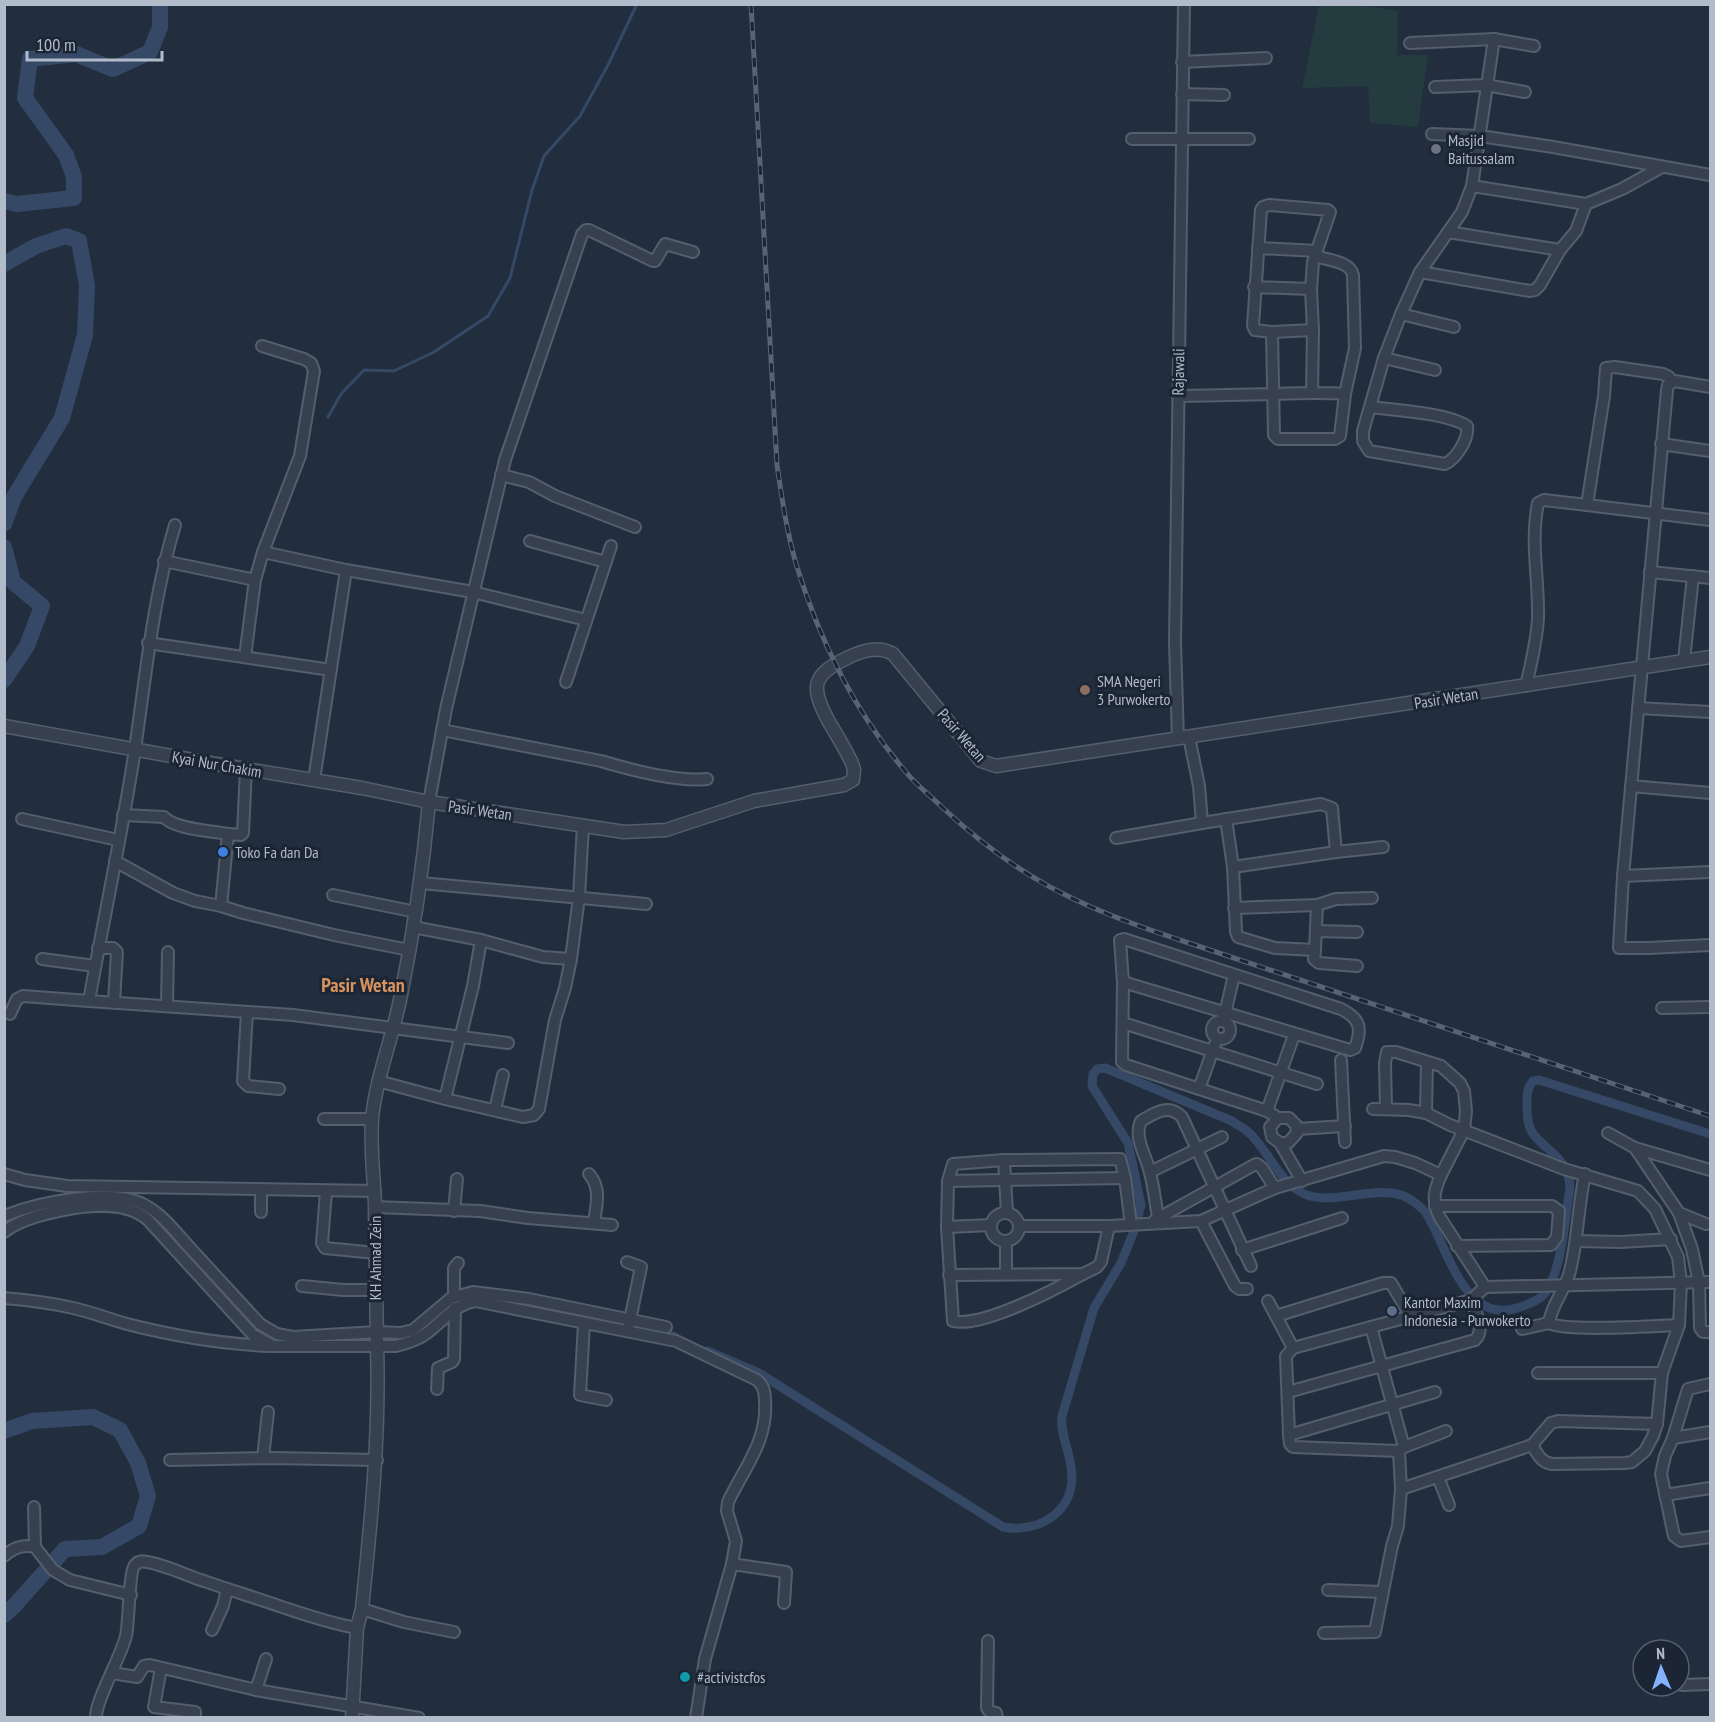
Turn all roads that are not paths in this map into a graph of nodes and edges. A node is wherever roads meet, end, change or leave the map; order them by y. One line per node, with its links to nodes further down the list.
1 (1184, 4): 6 (street, Rajawali)
2 (1494, 39): 3 (street); 4 (street); 7 (street)
3 (1410, 43)
4 (1534, 46)
5 (1266, 58): 6 (street)
6 (1182, 62): 10 (street, Rajawali)
7 (1486, 85): 8 (street); 9 (street); 13 (street)
8 (1435, 87)
9 (1526, 92)
10 (1182, 94): 11 (street); 14 (street, Rajawali)
11 (1224, 95)
12 (1432, 134): 13 (street)
13 (1480, 136): 17 (street); 19 (street)
14 (1181, 138): 15 (street); 16 (street); 41 (street, Rajawali)
15 (1132, 139)
16 (1249, 139)
17 (1660, 168): 18 (street); 20 (street)
18 (1710, 175)
19 (1472, 186): 20 (street); 21 (street)
20 (1586, 204): 23 (street)
21 (1448, 232): 23 (street); 26 (street)
22 (1258, 248): 25 (street); 25 (street); 27 (street)
23 (1560, 250): 26 (street)
24 (693, 252): 45 (street)
25 (1316, 254): 28 (street); 40 (street)
26 (1420, 272): 29 (street)
27 (1254, 287): 28 (street); 32 (street)
28 (1311, 289): 31 (street)
29 (1401, 314): 30 (street); 34 (street)
30 (1454, 327)
31 (1313, 330): 32 (street); 38 (street)
32 (1272, 332): 39 (street)
33 (262, 346): 53 (street)
34 (1384, 358): 35 (street); 42 (street)
35 (1435, 370)
36 (1671, 382): 37 (street); 43 (street); 46 (street)
37 (1710, 387)
38 (1312, 393): 39 (street); 40 (street)
39 (1272, 394): 40 (street); 41 (street)
40 (1346, 394)
41 (1178, 396): 75 (street, Rajawali)
42 (1371, 406): 42 (street)
43 (1661, 444): 44 (street); 47 (street)
44 (1710, 452)
45 (501, 475): 50 (street); 61 (street)
46 (1587, 505): 47 (street); 70 (street)
47 (1657, 513): 48 (street); 57 (street)
48 (1710, 520)
49 (175, 525): 54 (street)
50 (635, 527)
51 (530, 542): 55 (street)
52 (611, 546): 55 (street)
53 (263, 552): 56 (street); 60 (street)
54 (164, 561): 60 (street); 63 (street)
55 (606, 562): 62 (street)
56 (345, 570): 61 (street); 68 (street)
57 (1650, 572): 58 (street); 67 (street)
58 (1693, 576): 59 (street); 66 (street)
59 (1710, 578)
60 (255, 580): 64 (street)
61 (473, 592): 62 (street); 74 (street)
62 (586, 620): 69 (street)
63 (148, 643): 64 (street); 76 (street)
64 (245, 657): 68 (street)
65 (1710, 657): 66 (street, Pasir Wetan)
66 (1684, 660): 67 (street, Pasir Wetan)
67 (1642, 667): 70 (street, Pasir Wetan); 71 (street)
68 (331, 670): 79 (street)
69 (566, 682)
70 (1526, 686): 75 (street, Pasir Wetan)
71 (1638, 708): 72 (street); 80 (street)
72 (1710, 712)
73 (4, 726): 76 (street, Kyai Nur Chakim)
74 (442, 730): 78 (street); 82 (street)
75 (1183, 738): 86 (street, Rajawali); 87 (street, Pasir Wetan)
76 (135, 750): 77 (street, Kyai Nur Chakim); 83 (street)
77 (246, 769): 79 (street, Kyai Nur Chakim); 88 (street)
78 (707, 779)
79 (314, 780): 82 (street, Kyai Nur Chakim)
80 (1630, 786): 81 (street); 96 (street)
81 (1710, 793)
82 (429, 802): 87 (street, Pasir Wetan); 97 (street, KH Ahmad Zein)
83 (123, 815): 88 (street); 90 (street)
84 (22, 819): 90 (street)
85 (1226, 819): 86 (street); 92 (street); 94 (street)
86 (1202, 823): 89 (street)
87 (583, 825): 99 (street)
88 (228, 834): 103 (street)
89 (1116, 838)
90 (118, 840): 93 (street)
91 (1383, 847): 92 (street)
92 (1336, 852): 94 (street)
93 (115, 861): 103 (street); 111 (street)
94 (1233, 867): 104 (street)
95 (1710, 872): 96 (street)
96 (1623, 876): 110 (street)
97 (421, 883): 99 (street); 105 (street, KH Ahmad Zein)
98 (333, 895): 105 (street)
99 (579, 897): 101 (street); 116 (street)
100 (1372, 898): 102 (street)
101 (646, 903)
102 (1317, 905): 104 (street); 107 (street)
103 (221, 906): 112 (street)
104 (1234, 908): 113 (street)
105 (416, 912): 106 (street, KH Ahmad Zein)
106 (413, 927): 109 (street); 112 (street, KH Ahmad Zein)
107 (1316, 930): 108 (street); 113 (street)
108 (1357, 932)
109 (481, 940): 116 (street); 132 (street)
110 (1710, 945)
111 (98, 948): 117 (street); 122 (street)
112 (409, 950): 130 (street, KH Ahmad Zein)
113 (1315, 950): 118 (street)
114 (168, 952): 123 (street)
115 (42, 959): 117 (street)
116 (571, 959): 146 (street)
117 (95, 966): 121 (street)
118 (1358, 966)
119 (1234, 975): 120 (street); 128 (street); 131 (street)
120 (1123, 982): 128 (street); 129 (street)
121 (89, 1001): 122 (street); 127 (street)
122 (114, 1002): 123 (street)
123 (167, 1006): 126 (street)
124 (1710, 1007): 125 (street)
125 (1662, 1008)
126 (247, 1012): 130 (street); 141 (street)
127 (10, 1014)
128 (1224, 1017): 131 (street); 134 (street)
129 (1123, 1023): 134 (street); 142 (street)
130 (394, 1029): 132 (street); 139 (street, KH Ahmad Zein)
131 (1294, 1035): 137 (street)
132 (460, 1036): 133 (street); 143 (street)
133 (508, 1042)
134 (1212, 1050): 137 (street); 142 (street)
135 (1341, 1060): 152 (street)
136 (1427, 1062): 144 (street); 148 (street); 154 (street)
137 (1281, 1073): 140 (street); 147 (street)
138 (503, 1075): 146 (street)
139 (378, 1081): 143 (street); 151 (street, KH Ahmad Zein)
140 (1317, 1084)
141 (279, 1089)
142 (1199, 1089): 147 (street)
143 (445, 1099): 146 (street)
144 (1386, 1108): 145 (street); 148 (street)
145 (1373, 1109)
146 (495, 1110)
147 (1267, 1111): 149 (street)
148 (1426, 1113): 154 (street)
149 (1278, 1118): 153 (street); 158 (street)
150 (324, 1119): 151 (street)
151 (372, 1119): 178 (street, KH Ahmad Zein)
152 (1345, 1126): 153 (street); 157 (street)
153 (1297, 1129): 158 (street)
154 (1464, 1130): 166 (street); 167 (street)
155 (1608, 1134): 159 (street)
156 (1222, 1137): 160 (street)
157 (1346, 1142)
158 (1280, 1143): 172 (street)
159 (1635, 1148): 162 (street); 174 (street)
160 (1197, 1149): 163 (street); 163 (street); 175 (street)
161 (1004, 1160): 168 (street); 170 (street); 171 (street)
162 (1710, 1170)
163 (1150, 1172): 193 (street)
164 (4, 1174): 173 (street)
165 (589, 1174): 192 (street)
166 (1582, 1174): 174 (street); 203 (street)
167 (1442, 1175): 172 (street); 182 (street)
168 (1125, 1178): 170 (street); 193 (street)
169 (457, 1179): 184 (street)
170 (1004, 1179): 171 (street); 187 (street)
171 (948, 1181): 199 (street)
172 (1296, 1183): 176 (street)
173 (59, 1185): 177 (street); 181 (street)
174 (1649, 1187): 188 (street); 201 (street)
175 (1214, 1188): 176 (street); 185 (street); 193 (street)
176 (1275, 1188): 185 (street)
177 (261, 1189): 179 (street); 186 (street)
178 (375, 1191): 179 (street); 183 (street, KH Ahmad Zein)
179 (326, 1192): 206 (street)
180 (93, 1202): 181 (street); 235 (street); 236 (street)
181 (59, 1205): 189 (street); 200 (street)
182 (1435, 1206): 204 (street); 204 (street)
183 (375, 1207): 184 (street); 206 (street, KH Ahmad Zein)
184 (454, 1211): 192 (street)
185 (1225, 1211): 191 (street); 205 (street)
186 (261, 1212)
187 (1007, 1213): 196 (street); 197 (street)
188 (1679, 1213): 194 (street); 214 (street)
189 (4, 1216)
190 (1342, 1218): 205 (street)
191 (1201, 1221): 193 (street); 217 (street)
192 (594, 1223): 195 (street)
193 (1144, 1223): 198 (street)
194 (1706, 1224)
195 (612, 1225)
196 (991, 1225): 199 (street); 202 (street)
197 (1019, 1226): 198 (street); 202 (street)
198 (1109, 1226): 211 (street)
199 (947, 1227): 212 (street)
200 (4, 1232)
201 (1671, 1239): 203 (street); 214 (street)
202 (1006, 1241): 210 (street)
203 (1575, 1241): 215 (street)
204 (1457, 1246): 219 (street)
205 (1242, 1250): 209 (street)
206 (376, 1253): 218 (street, KH Ahmad Zein)
207 (627, 1262): 228 (street)
208 (458, 1263): 220 (street)
209 (1251, 1266)
210 (1006, 1274): 211 (street); 212 (street)
211 (1083, 1274): 212 (street)
212 (949, 1275)
213 (1710, 1282): 214 (street)
214 (1689, 1283): 215 (street); 229 (street); 233 (street)
215 (1564, 1285): 219 (street); 227 (street)
216 (302, 1286): 218 (street)
217 (1247, 1288)
218 (375, 1290): 234 (street, KH Ahmad Zein)
219 (1477, 1294): 225 (street); 238 (street)
220 (454, 1296): 228 (street); 234 (street)
221 (4, 1298): 236 (street)
222 (1268, 1300): 224 (street)
223 (454, 1308): 226 (street); 234 (street); 242 (street)
224 (1276, 1317): 225 (street); 237 (street)
225 (1411, 1317): 231 (street)
226 (584, 1323): 228 (street); 245 (street)
227 (1549, 1323): 229 (street); 232 (street)
228 (629, 1325): 230 (street); 267 (street)
229 (1679, 1325): 240 (street)
230 (666, 1327)
231 (1371, 1327): 237 (street); 238 (street)
232 (1522, 1329)
233 (1710, 1332)
234 (377, 1339): 235 (street); 256 (street, KH Ahmad Zein)
235 (345, 1341): 236 (street)
236 (273, 1346)
237 (1293, 1348): 243 (street)
238 (1382, 1367): 243 (street); 246 (street)
239 (1538, 1373): 240 (street)
240 (1662, 1374): 248 (street)
241 (1710, 1383): 252 (street)
242 (437, 1389)
243 (1288, 1392): 251 (street)
244 (1435, 1392): 246 (street)
245 (606, 1400)
246 (1393, 1406): 251 (street); 254 (street)
247 (268, 1412): 255 (street)
248 (1657, 1424): 253 (street); 253 (street)
249 (1446, 1431): 254 (street)
250 (1710, 1432): 252 (street)
251 (1289, 1435): 254 (street)
252 (1673, 1438): 261 (street)
253 (1532, 1445): 258 (street)
254 (1402, 1449): 260 (street)
255 (263, 1458): 256 (street); 257 (street)
256 (377, 1460): 273 (street, KH Ahmad Zein)
257 (170, 1461)
258 (1438, 1477): 260 (street); 262 (street)
259 (1710, 1488): 261 (street)
260 (1401, 1489): 270 (street)
261 (1665, 1495): 264 (street)
262 (1449, 1505)
263 (34, 1507): 265 (street)
264 (1710, 1537)
265 (39, 1551): 266 (street); 271 (street)
266 (4, 1556)
267 (732, 1564): 272 (street); 289 (street)
268 (227, 1590): 271 (street); 274 (street); 275 (street)
269 (1328, 1590): 270 (street)
270 (1382, 1592): 277 (street)
271 (131, 1595): 281 (street)
272 (784, 1603)
273 (362, 1609): 274 (street, KH Ahmad Zein); 276 (street)
274 (357, 1628): 285 (street, KH Ahmad Zein)
275 (212, 1630)
276 (454, 1632)
277 (1324, 1633)
278 (988, 1641): 290 (street)
279 (266, 1659): 284 (street)
280 (161, 1668): 281 (street); 284 (street); 287 (street)
281 (112, 1673): 286 (street)
282 (1710, 1684): 283 (street)
283 (1691, 1685)
284 (256, 1690): 285 (street)
285 (353, 1712): 288 (street)
286 (96, 1718)
287 (195, 1718)
288 (419, 1718)
289 (696, 1718)
290 (998, 1718)

